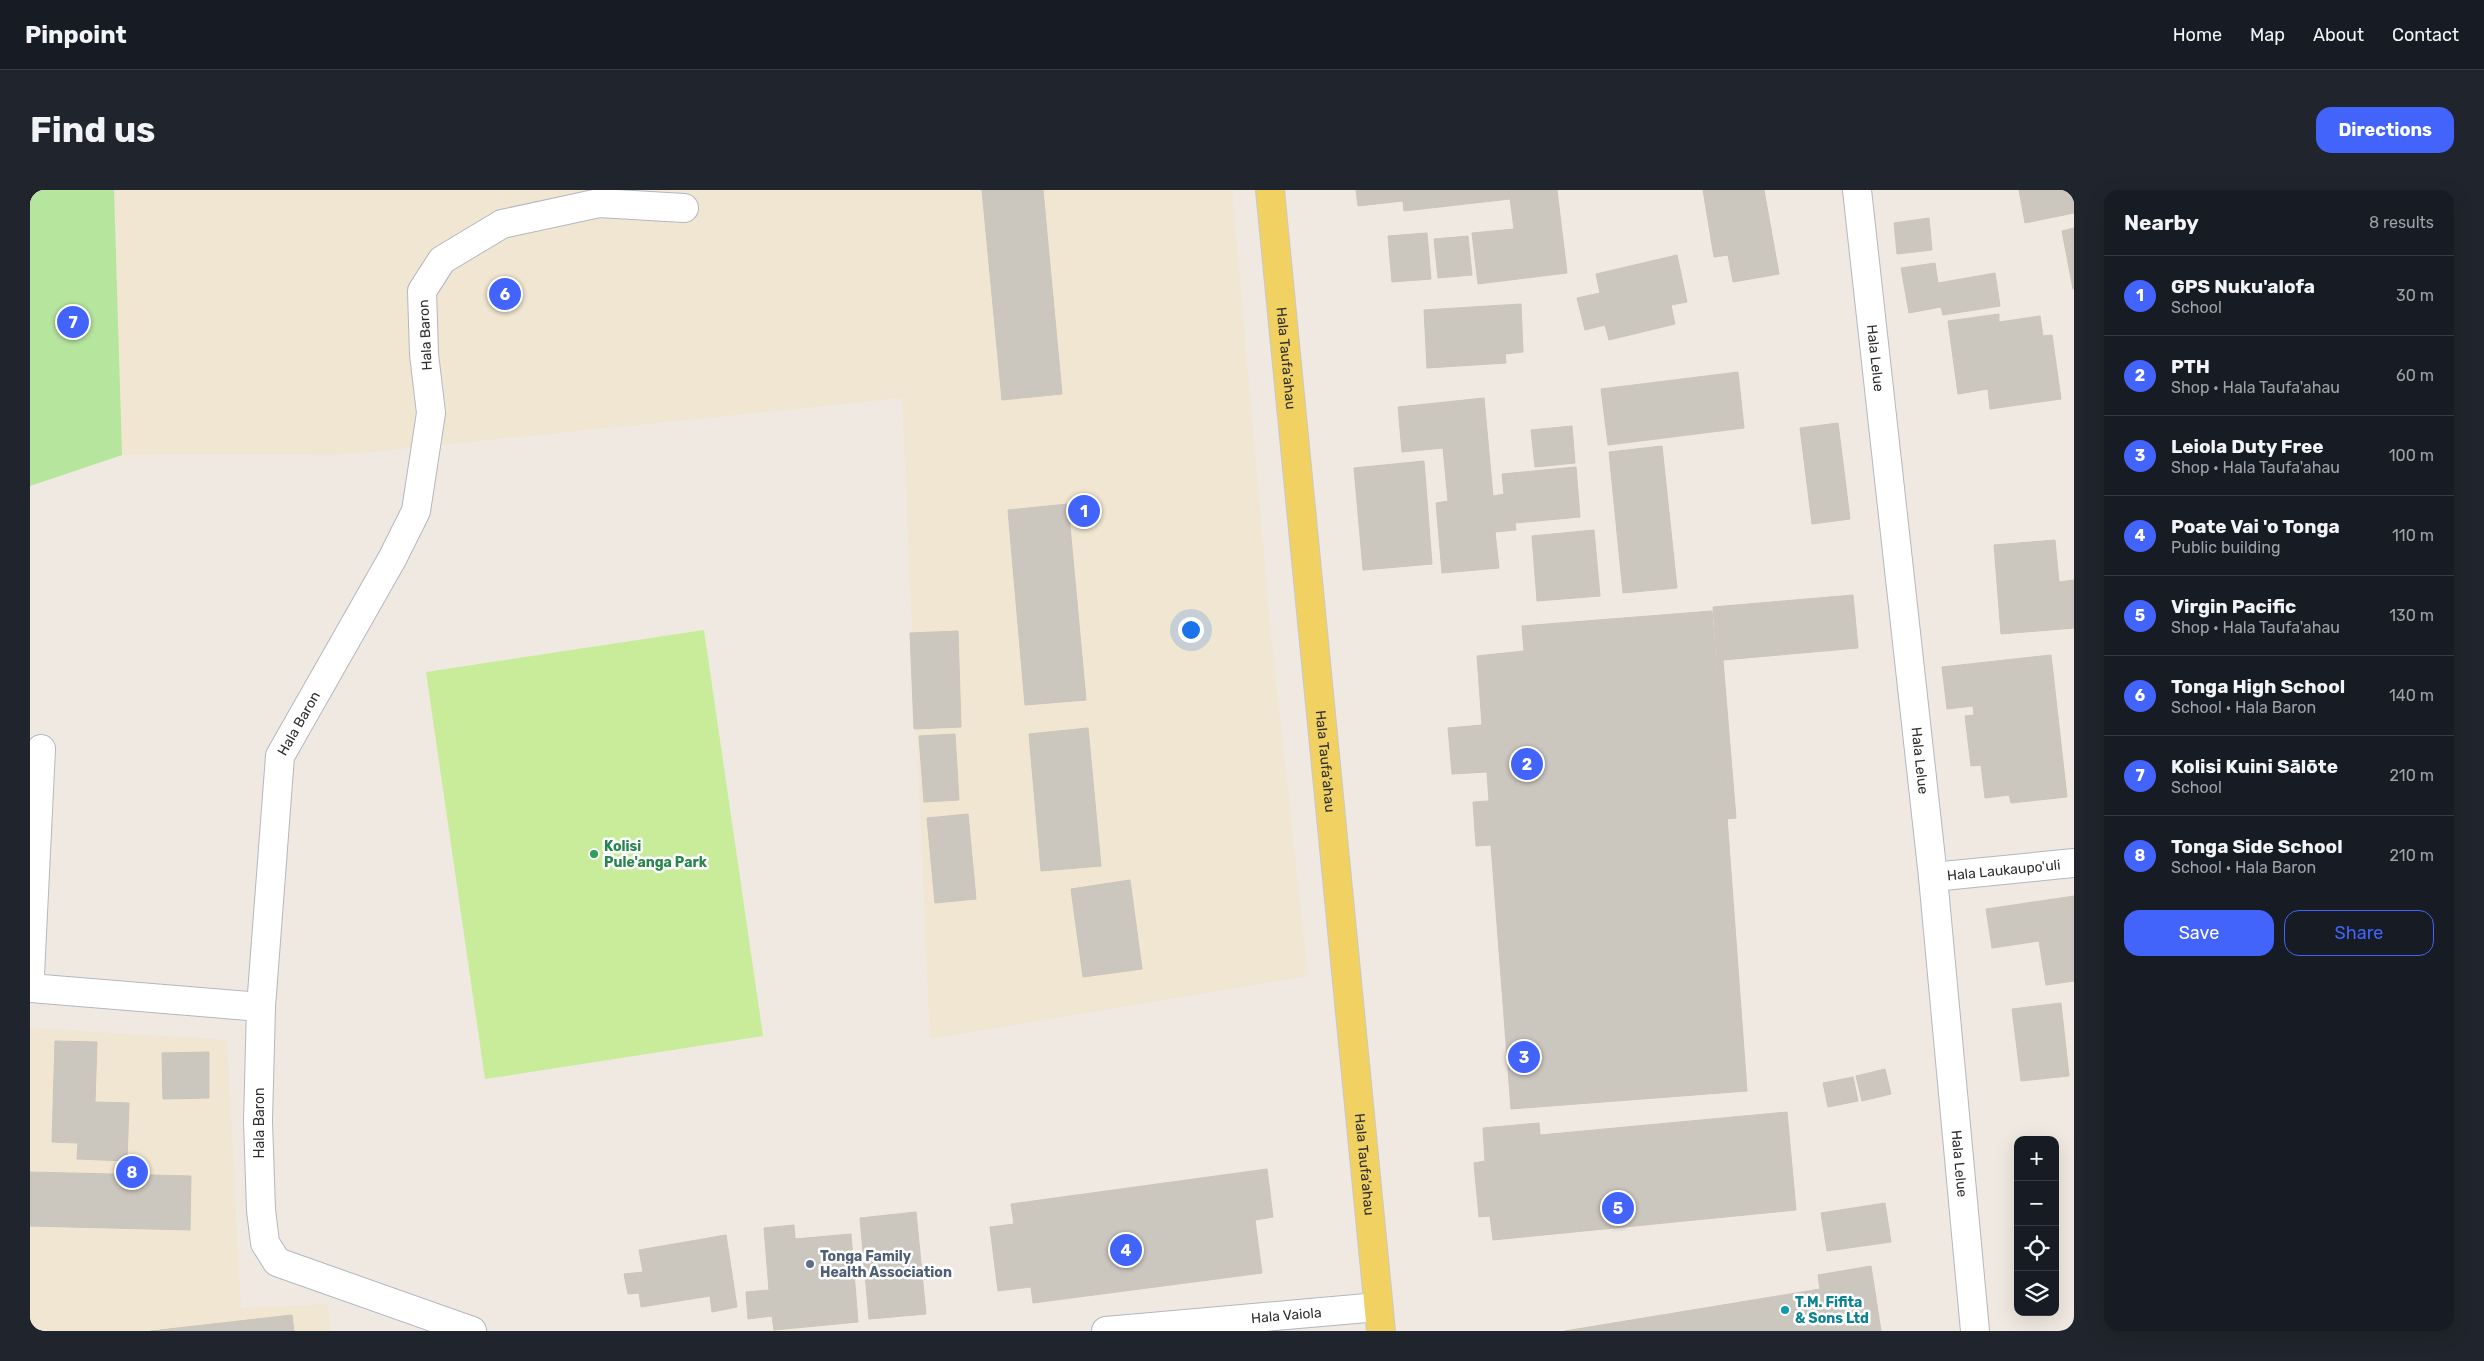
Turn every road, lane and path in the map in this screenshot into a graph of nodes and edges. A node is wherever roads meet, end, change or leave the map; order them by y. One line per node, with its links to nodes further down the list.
1 (1270, 190): 10 (main road, Hala Taufa'ahau)
2 (1856, 190): 6 (street, Hala Lelue)
3 (684, 208): 9 (street, Hala Baron)
4 (41, 749): 7 (street)
5 (2074, 863): 6 (street, Hala Laukaupo'uli)
6 (1933, 876): 13 (street, Hala Lelue)
7 (30, 975)
8 (30, 988): 9 (street)
9 (261, 1007): 11 (street, Hala Baron)
10 (1379, 1319): 12 (street, Hala Vaiola)
11 (472, 1331)
12 (1106, 1331)
13 (1975, 1331)

